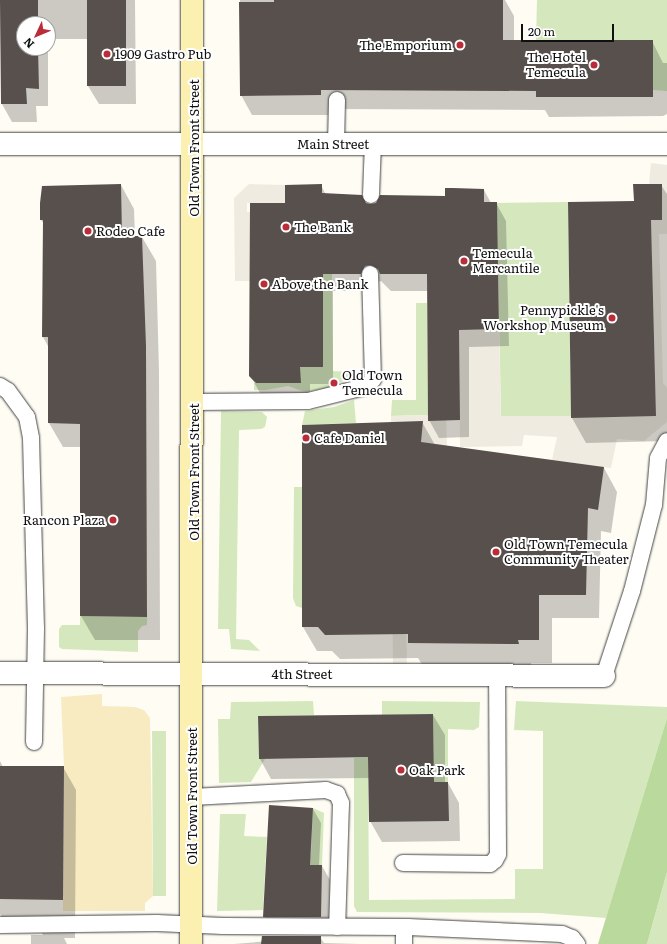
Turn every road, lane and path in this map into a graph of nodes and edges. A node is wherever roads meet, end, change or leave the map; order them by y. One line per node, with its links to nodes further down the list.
1 (192, 0): 4 (main road, Old Town Front Street)
2 (337, 100): 5 (lane)
3 (0, 144): 4 (street, Main Street)
4 (194, 144): 5 (street, Main Street); 11 (main road, Old Town Front Street)
5 (336, 144): 6 (street, Main Street)
6 (373, 144): 7 (street, Main Street); 8 (lane)
7 (667, 144)
8 (371, 195)
9 (370, 274): 11 (lane)
10 (0, 386): 14 (lane)
11 (194, 402): 15 (main road, Old Town Front Street)
12 (667, 441): 17 (lane)
13 (0, 673): 14 (street, 4th Street)
14 (36, 673): 15 (street, 4th Street); 18 (lane)
15 (192, 674): 16 (street, 4th Street); 19 (main road, Old Town Front Street)
16 (497, 675): 17 (street, 4th Street); 20 (lane)
17 (604, 676)
18 (34, 742)
19 (192, 797): 22 (lane); 24 (main road, Old Town Front Street)
20 (403, 863)
21 (0, 925): 24 (lane)
22 (337, 927): 23 (lane); 24 (lane)
23 (404, 927): 25 (lane); 26 (lane)
24 (192, 934)
25 (404, 944)
26 (577, 944)

